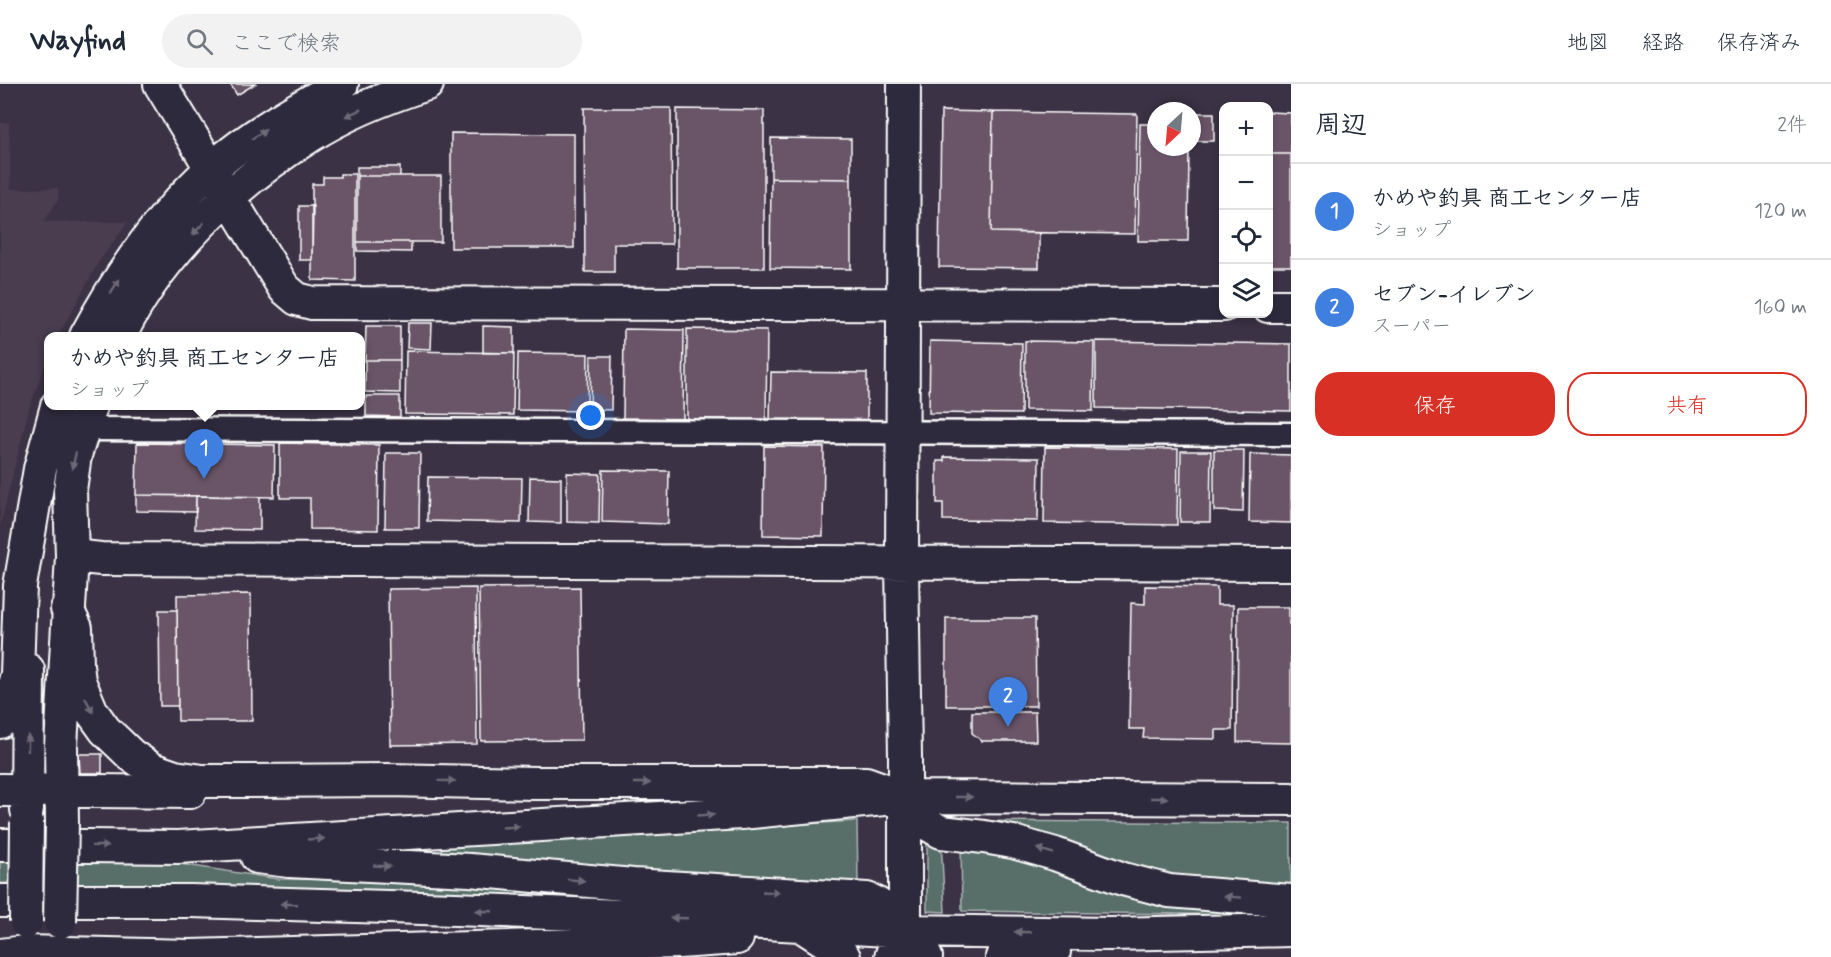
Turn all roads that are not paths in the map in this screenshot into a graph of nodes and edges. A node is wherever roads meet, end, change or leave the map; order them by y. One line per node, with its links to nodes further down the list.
1 (160, 84): 5 (street)
2 (342, 84): 5 (street, one-way to 2)
3 (427, 84): 6 (street, one-way to 6)
4 (904, 84): 7 (street)
5 (212, 168): 6 (street); 11 (street, one-way to 5)
6 (228, 197): 7 (street); 12 (street, one-way to 12)
7 (902, 304): 8 (street); 15 (street)
8 (1219, 306)
9 (1273, 306): 10 (street)
10 (1291, 306)
11 (88, 332)
12 (122, 332)
13 (56, 410): 17 (street)
14 (87, 417): 15 (street); 18 (street, one-way to 18)
15 (902, 433): 16 (street); 19 (street)
16 (1291, 434)
17 (29, 538): 22 (street); 24 (street, one-way to 17)
18 (72, 556): 19 (street); 21 (street)
19 (902, 563): 20 (street); 26 (street)
20 (1291, 564)
21 (67, 609): 23 (street, one-way to 23); 25 (street)
22 (0, 722)
23 (388, 780): 25 (street); 26 (street, one-way to 26)
24 (13, 790): 25 (street); 37 (street, bridge)
25 (61, 791): 35 (street, bridge)
26 (905, 797): 27 (street, one-way to 27); 29 (street, one-way to 26); 31 (street, one-way to 26); 36 (street)
27 (1291, 799)
28 (0, 846): 29 (street, one-way to 29)
29 (177, 847): 36 (street, one-way to 36)
30 (0, 901): 32 (street, one-way to 30)
31 (1291, 901)
32 (802, 925): 36 (street); 38 (street); 39 (street)
33 (1291, 930): 36 (street, one-way to 36)
34 (1291, 937): 41 (street)
35 (59, 944): 37 (street); 38 (street)
36 (898, 944): 40 (street)
37 (19, 946)
38 (188, 956)
39 (843, 957)
40 (926, 957)
41 (1002, 957)

